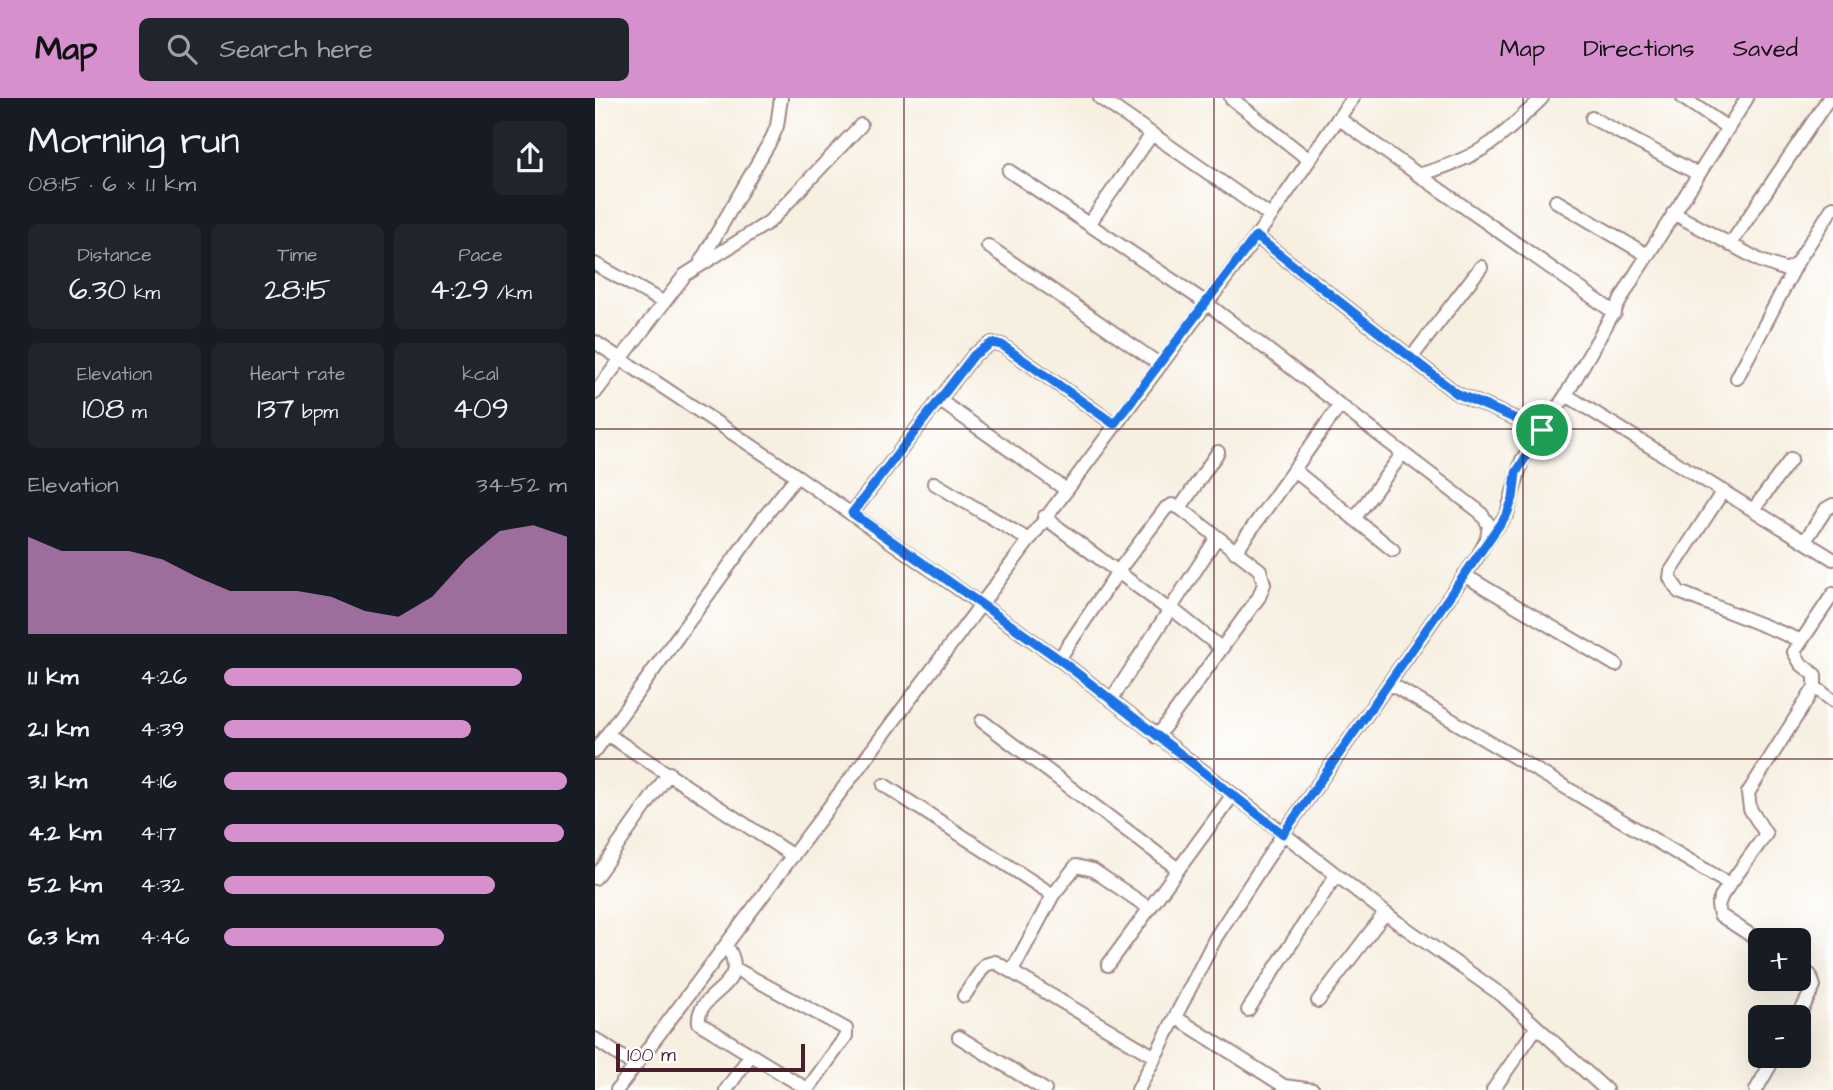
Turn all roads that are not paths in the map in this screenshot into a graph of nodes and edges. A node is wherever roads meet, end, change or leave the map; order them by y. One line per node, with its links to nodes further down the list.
1 (781, 98): 29 (street)
2 (1100, 98): 13 (street)
3 (1231, 98): 14 (street)
4 (1353, 98): 9 (street)
5 (1542, 98): 17 (street)
6 (1683, 98): 12 (street)
7 (1747, 98): 12 (street)
8 (1829, 98): 24 (street)
9 (1338, 118): 14 (street); 17 (street)
10 (1592, 118): 16 (street)
11 (861, 125): 29 (street)
12 (1727, 128): 16 (street)
13 (1152, 134): 21 (street); 22 (street)
14 (1308, 159): 21 (street)
15 (1009, 171): 22 (street)
16 (1698, 174): 20 (street)
17 (1418, 175): 33 (street)
18 (1556, 201): 26 (street)
19 (1833, 207): 28 (street)
20 (1673, 214): 24 (street); 26 (street)
21 (1269, 215): 23 (street)
22 (1089, 224): 32 (street)
23 (1256, 236): 32 (street); 36 (street)
24 (1730, 245): 28 (street)
25 (988, 246): 37 (street)
26 (1647, 255): 33 (street)
27 (595, 264): 31 (street)
28 (1796, 264): 38 (street)
29 (699, 265): 31 (street)
30 (1481, 267): 36 (street)
31 (663, 302): 35 (street)
32 (1205, 302): 37 (street); 42 (street)
33 (1615, 313): 40 (street)
34 (595, 342): 35 (street)
35 (620, 358): 39 (street); 49 (street)
36 (1411, 358): 44 (street)
37 (1159, 364): 43 (street)
38 (1737, 378)
39 (595, 393)
40 (1566, 395): 44 (street); 52 (street)
41 (939, 400): 43 (street); 51 (street); 56 (street)
42 (1340, 405): 46 (street); 48 (street)
43 (1114, 424): 51 (street)
44 (1542, 430): 61 (street)
45 (1219, 452): 54 (street)
46 (1403, 453): 58 (street); 61 (street)
47 (1791, 459): 55 (street)
48 (1294, 470): 58 (street); 64 (street)
49 (797, 476): 56 (street); 80 (street)
50 (933, 483): 60 (street)
51 (1065, 489): 57 (street)
52 (1723, 491): 55 (street); 71 (street)
53 (1833, 505): 62 (street)
54 (1180, 508): 59 (street); 66 (street)
55 (1753, 510): 62 (street)
56 (852, 513): 69 (street)
57 (1044, 517): 60 (street); 66 (street)
58 (1355, 519): 63 (street)
59 (1216, 538): 64 (street); 70 (street)
60 (1027, 539): 69 (street)
61 (1487, 539): 67 (street)
62 (1805, 541): 65 (street)
63 (1393, 550)
64 (1235, 552): 72 (street)
65 (1833, 559)
66 (1119, 570): 70 (street); 73 (street)
67 (1464, 575): 74 (street); 75 (street)
68 (1833, 594): 71 (street)
69 (979, 601): 73 (street); 87 (street)
70 (1171, 608): 72 (street); 77 (street)
71 (1800, 640): 76 (street)
72 (1221, 648): 81 (street)
73 (1059, 659): 77 (street)
74 (1616, 664)
75 (1389, 682): 86 (street); 91 (street)
76 (1815, 687): 78 (street); 91 (street)
77 (1111, 700): 81 (street)
78 (1833, 701)
79 (982, 721): 88 (street)
80 (607, 734): 82 (street); 83 (street)
81 (1157, 737): 85 (street)
82 (595, 751)
83 (669, 773): 87 (street); 90 (street)
84 (884, 785): 92 (street)
85 (1232, 796): 86 (street); 88 (street)
86 (1283, 834): 89 (street); 105 (street)
87 (793, 856): 96 (street)
88 (1178, 869): 93 (street)
89 (1336, 875): 94 (street); 104 (street)
90 (595, 878)
91 (1729, 884): 95 (street)
92 (1053, 895): 93 (street); 99 (street)
93 (1149, 908): 97 (street)
94 (1385, 913): 102 (street); 106 (street)
95 (1748, 933)
96 (726, 945): 98 (street); 111 (street)
97 (1108, 965)
98 (734, 968): 109 (street); 116 (street)
99 (1012, 971): 101 (street); 110 (street)
100 (1811, 978): 103 (street)
101 (964, 996)
102 (1318, 1001)
103 (1804, 1005)
104 (1248, 1010)
105 (1175, 1017): 110 (street); 118 (street)
106 (1536, 1028): 119 (street); 120 (street)
107 (959, 1037): 117 (street)
108 (595, 1039): 111 (street)
109 (750, 1056): 115 (street); 116 (street)
110 (1155, 1057): 113 (street)
111 (635, 1066): 114 (street)
112 (1769, 1068): 121 (street)
113 (1142, 1088)
114 (617, 1090)
115 (726, 1090)
116 (807, 1090)
117 (1045, 1090)
118 (1313, 1090)
119 (1493, 1090)
120 (1606, 1090)
121 (1756, 1090)

